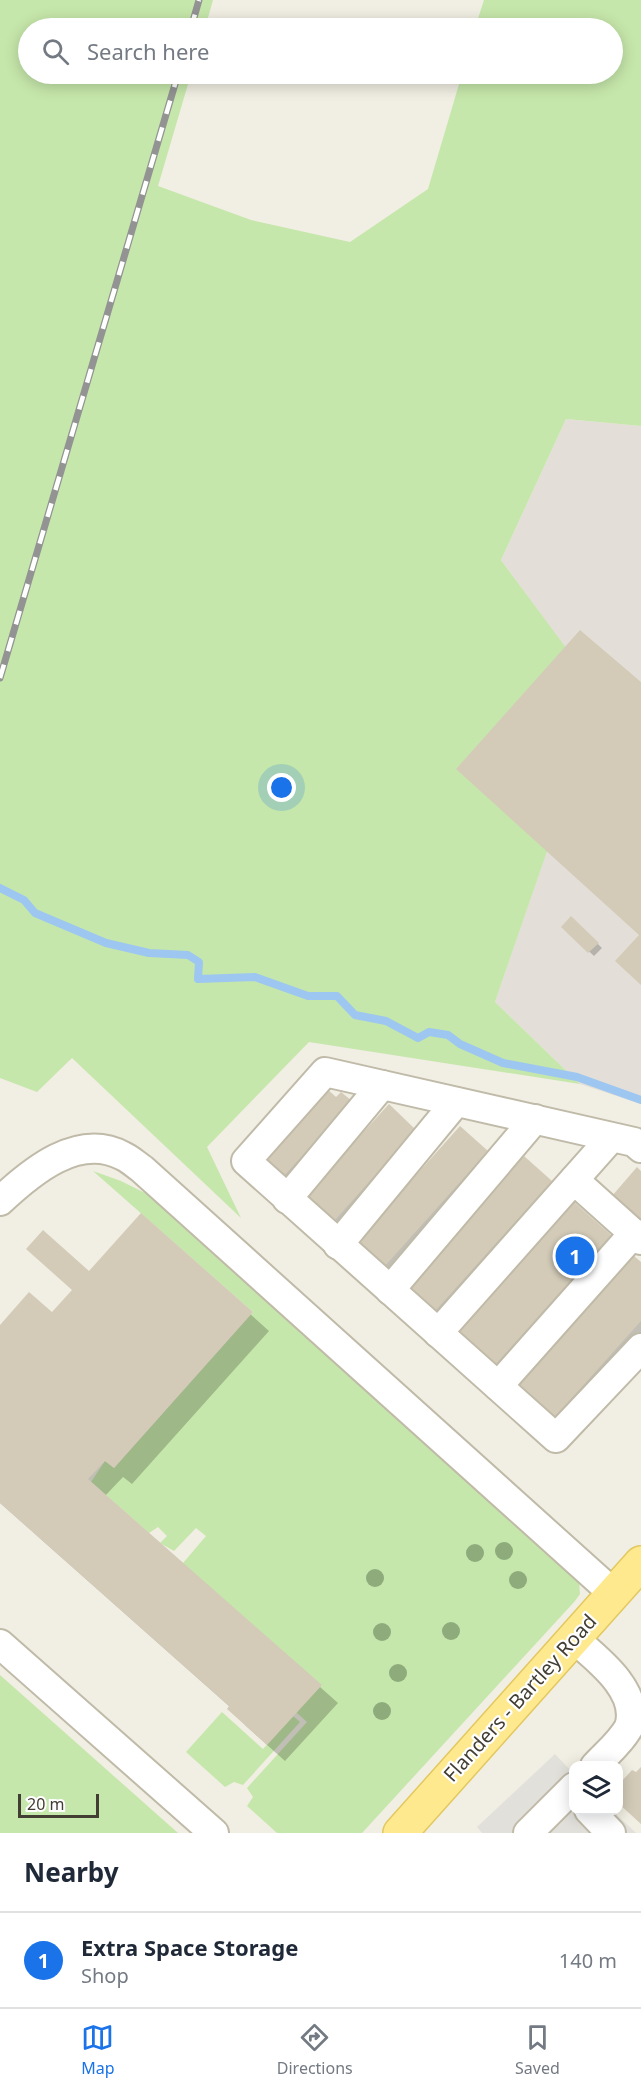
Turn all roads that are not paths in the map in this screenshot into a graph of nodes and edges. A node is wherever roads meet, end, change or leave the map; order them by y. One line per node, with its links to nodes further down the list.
1 (382, 1085): 2 (lane); 7 (lane); 7 (lane)
2 (456, 1102): 3 (lane); 10 (lane)
3 (535, 1119): 4 (lane); 11 (lane)
4 (611, 1138): 5 (lane); 6 (lane)
5 (641, 1148)
6 (574, 1180): 9 (lane); 12 (lane)
7 (287, 1199): 10 (lane)
8 (0, 1201): 16 (lane)
9 (638, 1236): 14 (lane)
10 (338, 1245): 11 (lane)
11 (390, 1290): 12 (lane)
12 (438, 1333): 14 (lane)
13 (641, 1348): 14 (lane)
14 (498, 1386)
15 (641, 1563): 16 (main road, Flanders - Bartley Road)
16 (614, 1594): 17 (main road, Flanders - Bartley Road)
17 (573, 1638): 19 (lane); 23 (main road, Flanders - Bartley Road)
18 (0, 1644): 22 (lane)
19 (600, 1761)
20 (569, 1801): 24 (lane)
21 (594, 1815): 25 (lane)
22 (214, 1833)
23 (400, 1833)
24 (528, 1833)
25 (611, 1833)

